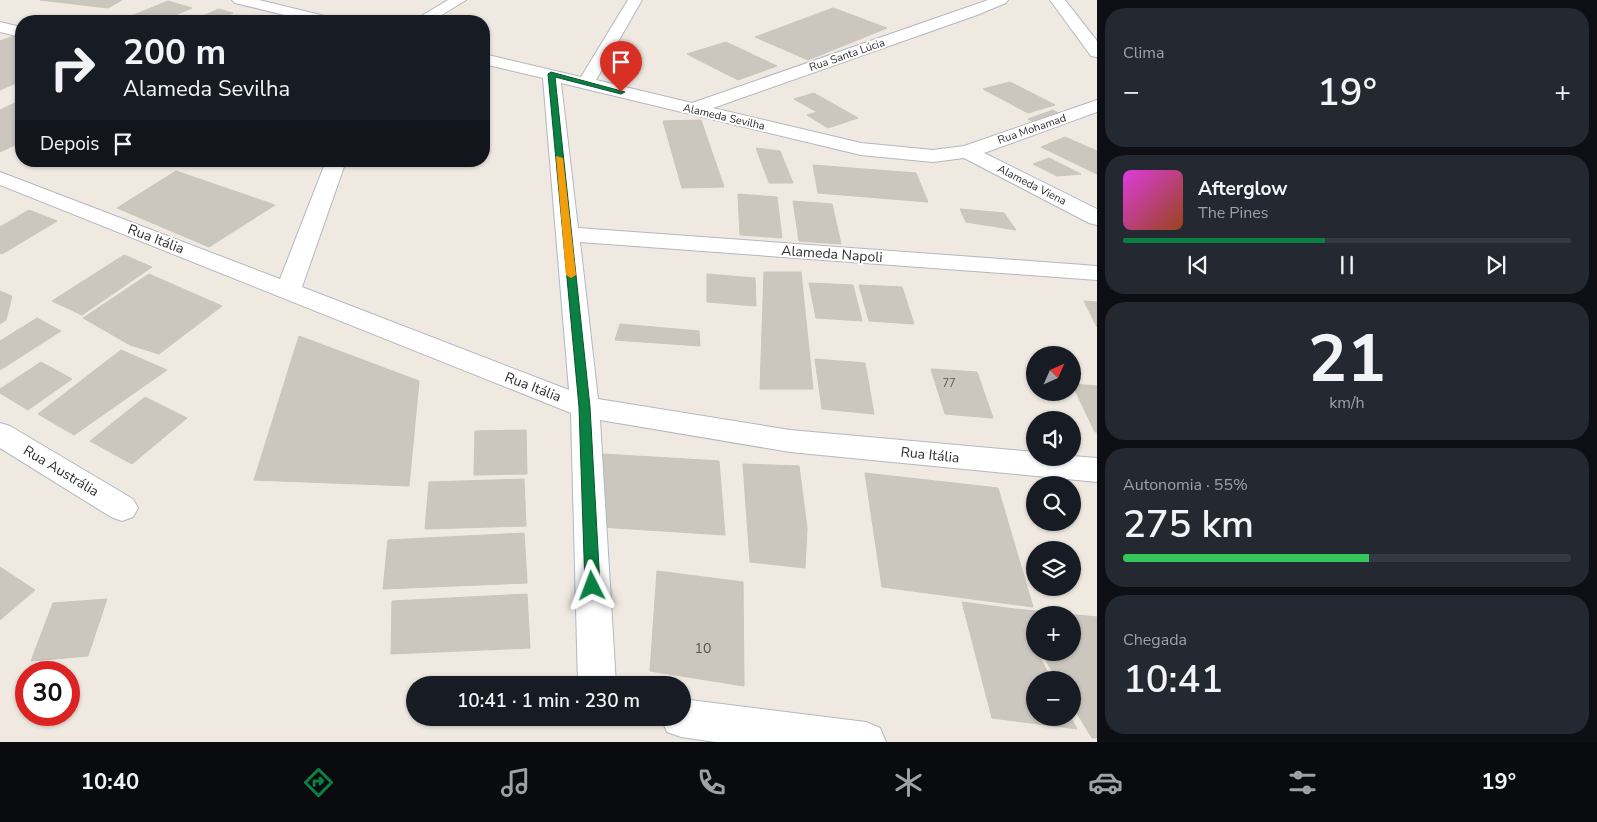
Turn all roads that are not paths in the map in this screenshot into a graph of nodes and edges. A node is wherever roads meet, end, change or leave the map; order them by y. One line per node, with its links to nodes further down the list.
1 (240, 0): 6 (street)
2 (458, 0): 7 (street)
3 (635, 0): 13 (street)
4 (1002, 0): 15 (street, Rua Santa Lúcia)
5 (1057, 0): 10 (street)
6 (302, 15)
7 (432, 15)
8 (0, 27): 9 (street)
9 (15, 31)
10 (1097, 52)
11 (490, 60): 12 (street, Alameda Sevilha)
12 (551, 74): 13 (street, Alameda Sevilha); 20 (street)
13 (586, 83): 15 (street, Alameda Sevilha)
14 (1097, 106): 16 (street, Rua Mohamad)
15 (692, 109): 16 (street, Alameda Sevilha)
16 (967, 152): 19 (street, Alameda Viena)
17 (334, 167): 22 (street)
18 (0, 178): 22 (street, Rua Itália)
19 (1097, 218)
20 (566, 234): 21 (street, Alameda Napoli); 23 (street)
21 (1097, 273)
22 (288, 290): 23 (street, Rua Itália)
23 (584, 407): 25 (street, Rua Itália); 27 (street)
24 (0, 434): 26 (street, Rua Austrália)
25 (1097, 470)
26 (122, 508)
27 (597, 676)
28 (691, 719): 29 (street)
29 (866, 742)

